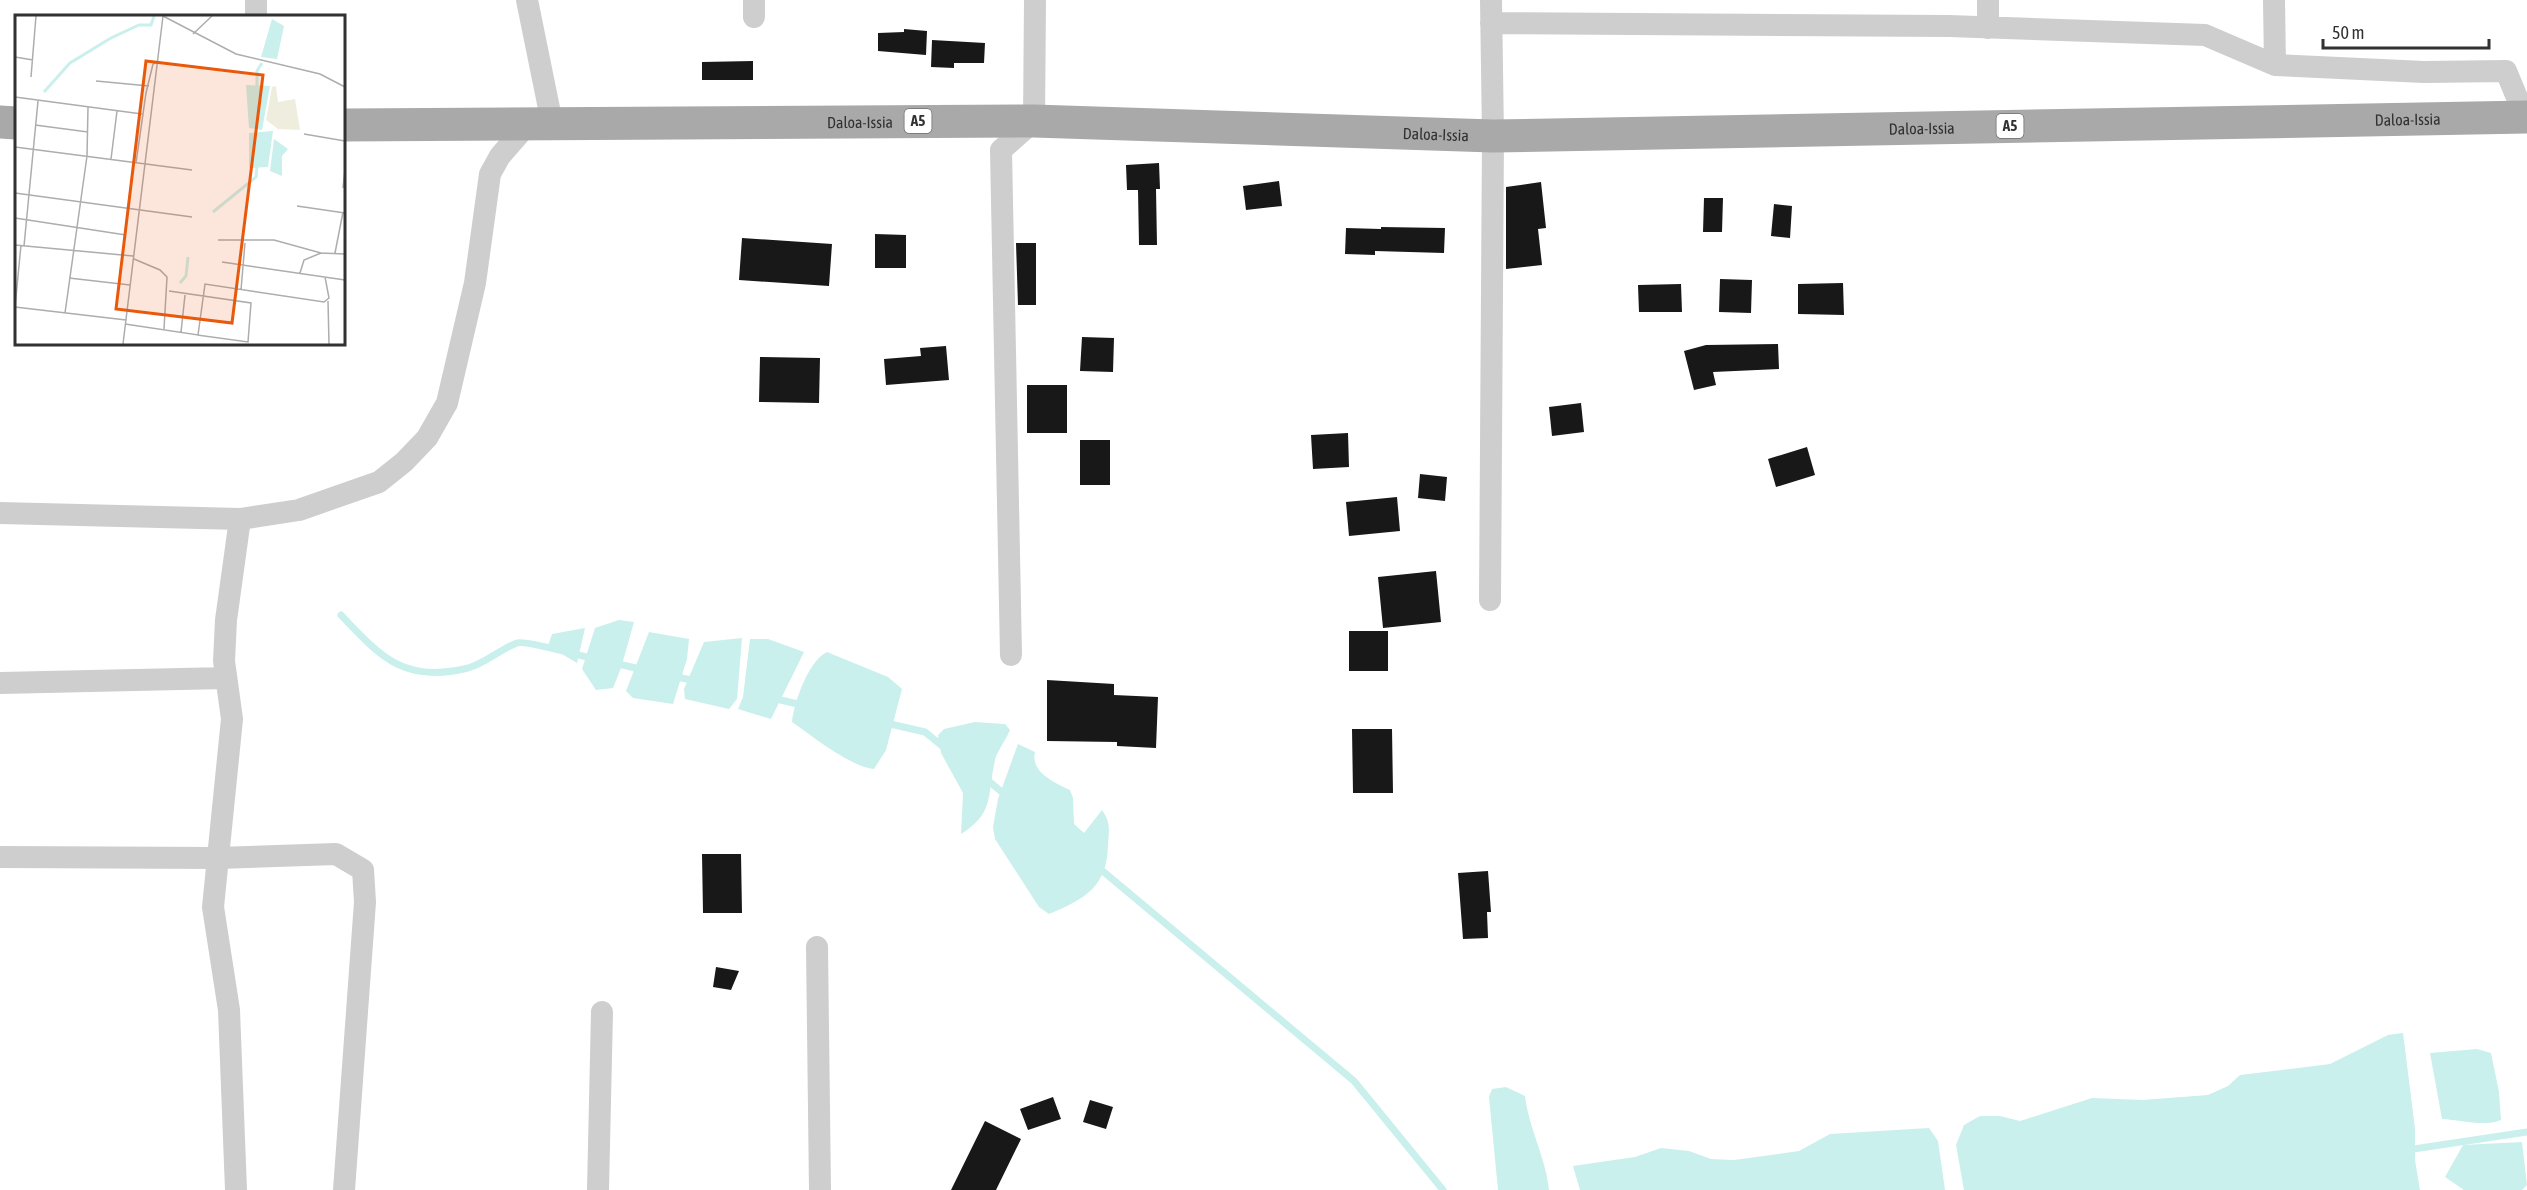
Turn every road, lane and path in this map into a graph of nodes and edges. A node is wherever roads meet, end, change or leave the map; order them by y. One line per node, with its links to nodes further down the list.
1 (527, 0): 13 (street)
2 (1035, 0): 10 (street)
3 (1491, 0): 6 (street)
4 (1988, 0): 7 (street)
5 (2274, 0): 8 (street)
6 (1491, 23): 7 (street); 15 (street)
7 (1988, 27): 8 (street)
8 (2276, 65): 9 (street)
9 (2526, 117): 15 (main road, Daloa-Issia / A5)
10 (1034, 121): 13 (main road, Daloa-Issia / A5); 15 (main road, Daloa-Issia / A5); 19 (street)
11 (0, 122): 12 (main road)
12 (15, 123)
13 (540, 123): 14 (main road, Daloa-Issia / A5); 17 (street)
14 (345, 125)
15 (1493, 135): 18 (street)
16 (0, 513): 17 (street)
17 (240, 519): 20 (street)
18 (1490, 600)
19 (1011, 655)
20 (226, 678): 21 (street); 23 (street)
21 (0, 683)
22 (0, 857): 23 (street)
23 (218, 858): 26 (street); 27 (street)
24 (817, 947): 29 (street)
25 (602, 1012): 28 (street)
26 (236, 1190)
27 (344, 1190)
28 (598, 1190)
29 (820, 1190)

